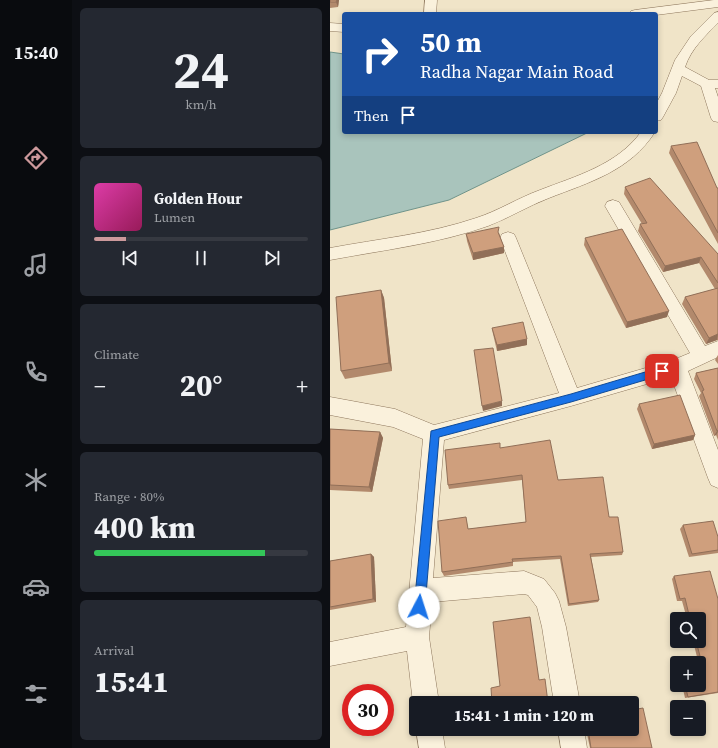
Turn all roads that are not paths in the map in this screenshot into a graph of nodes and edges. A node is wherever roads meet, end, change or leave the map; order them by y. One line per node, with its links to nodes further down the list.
1 (431, 0): 3 (street)
2 (718, 3): 4 (street)
3 (430, 12)
4 (650, 12)
5 (718, 16): 8 (street)
6 (330, 27): 7 (street)
7 (342, 28)
8 (678, 69): 9 (street); 10 (street)
9 (713, 84): 11 (street)
10 (658, 113)
11 (718, 118)
12 (646, 134): 15 (street)
13 (613, 206): 16 (street)
14 (508, 238): 18 (street)
15 (330, 254)
16 (709, 353): 17 (street)
17 (677, 367): 18 (street); 21 (street)
18 (571, 398): 20 (street)
19 (330, 406): 20 (street)
20 (434, 434): 22 (street)
21 (718, 478)
22 (420, 591): 23 (street); 26 (street)
23 (417, 637): 24 (street); 25 (street)
24 (330, 654)
25 (425, 696)
26 (566, 696)
27 (430, 736): 29 (street)
28 (572, 736): 30 (street)
29 (432, 748)
30 (574, 748)

